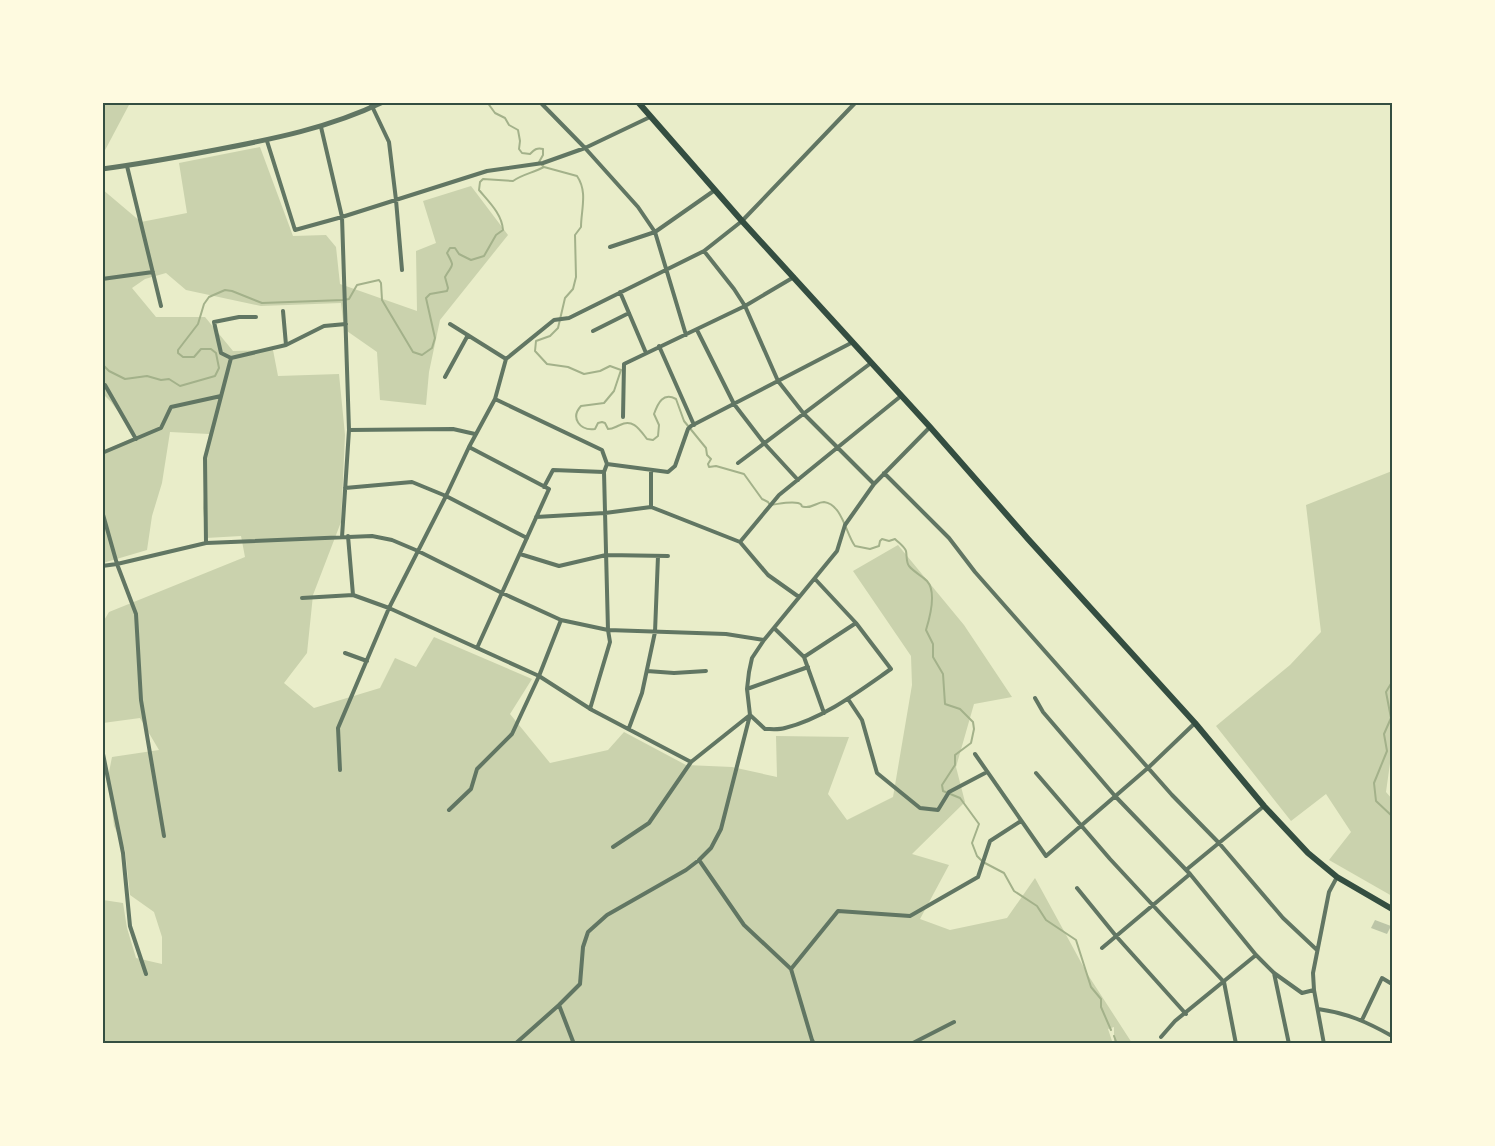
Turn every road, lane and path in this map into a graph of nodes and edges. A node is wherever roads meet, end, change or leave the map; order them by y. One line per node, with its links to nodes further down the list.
1 (383, 102): 5 (street)
2 (540, 102): 9 (street)
3 (638, 102): 6 (highway)
4 (856, 102): 15 (street)
5 (371, 105): 7 (street); 13 (street)
6 (650, 116): 9 (street); 12 (highway)
7 (321, 127): 8 (street); 14 (street)
8 (267, 141): 10 (street); 14 (street)
9 (585, 148): 13 (street); 16 (street)
10 (127, 166): 11 (street); 21 (street)
11 (102, 169)
12 (715, 190): 15 (highway); 16 (street)
13 (396, 200): 14 (street); 19 (street)
14 (342, 217): 30 (street)
15 (742, 221): 18 (street); 22 (highway)
16 (655, 232): 17 (street); 20 (street)
17 (610, 247)
18 (704, 251): 20 (street); 26 (street)
19 (402, 270)
20 (666, 270): 24 (street); 35 (street)
21 (153, 272): 23 (street); 25 (street)
22 (794, 277): 26 (street); 36 (highway)
23 (102, 279)
24 (620, 292): 28 (street); 41 (street)
25 (161, 306)
26 (745, 306): 32 (street); 44 (street)
27 (283, 310): 37 (street)
28 (629, 313): 33 (street); 39 (street)
29 (256, 317): 40 (street)
30 (346, 324): 37 (street); 54 (street)
31 (450, 324): 34 (street)
32 (697, 330): 35 (street); 49 (street)
33 (593, 331)
34 (468, 335): 41 (street); 43 (street)
35 (686, 335): 38 (street)
36 (853, 342): 42 (highway); 44 (street)
37 (286, 345): 40 (street)
38 (659, 346): 39 (street); 52 (street)
39 (646, 353): 51 (street)
40 (231, 358): 46 (street)
41 (506, 359): 48 (street)
42 (871, 363): 47 (highway); 50 (street)
43 (445, 377)
44 (778, 381): 49 (street); 50 (street)
45 (106, 385): 56 (street)
46 (221, 396): 56 (street); 79 (street)
47 (901, 396): 53 (highway); 59 (street)
48 (494, 399): 55 (street); 62 (street)
49 (734, 404): 52 (street); 57 (street)
50 (804, 414): 57 (street); 59 (street)
51 (623, 417)
52 (691, 427): 63 (street)
53 (930, 427): 65 (street); 113 (highway)
54 (349, 430): 55 (street); 69 (street)
55 (475, 434): 58 (street)
56 (136, 439): 60 (street)
57 (764, 443): 61 (street); 66 (street)
58 (469, 447): 68 (street); 70 (street)
59 (836, 448): 66 (street); 67 (street)
60 (102, 453)
61 (738, 463)
62 (607, 464): 63 (street); 64 (street)
63 (651, 470): 71 (street)
64 (604, 472): 68 (street); 73 (street)
65 (884, 473): 67 (street); 118 (street)
66 (798, 480): 78 (street)
67 (874, 484): 87 (street)
68 (544, 487): 74 (street)
69 (345, 488): 70 (street); 76 (street)
70 (446, 496): 77 (street); 80 (street)
71 (651, 507): 73 (street); 78 (street)
72 (102, 511): 85 (street)
73 (605, 513): 74 (street); 82 (street)
74 (536, 517): 77 (street)
75 (348, 536): 76 (street); 80 (street); 89 (street)
76 (342, 537): 79 (street)
77 (527, 538): 81 (street)
78 (740, 542): 90 (street)
79 (206, 543): 85 (street)
80 (418, 551): 88 (street); 92 (street)
81 (520, 554): 82 (street); 88 (street)
82 (606, 555): 83 (street); 96 (street)
83 (658, 556): 84 (street); 97 (street)
84 (668, 556)
85 (117, 564): 86 (street); 127 (street)
86 (102, 566)
87 (816, 579): 90 (street); 94 (street)
88 (502, 594): 93 (street); 99 (street)
89 (353, 595): 91 (street); 92 (street)
90 (799, 597): 95 (street)
91 (302, 598)
92 (389, 608): 99 (street); 102 (street)
93 (561, 620): 96 (street); 106 (street)
94 (856, 623): 101 (street); 108 (street)
95 (774, 628): 98 (street); 101 (street)
96 (608, 630): 97 (street); 110 (street)
97 (656, 632): 98 (street); 104 (street)
98 (764, 640): 107 (street)
99 (477, 648): 106 (street)
100 (345, 653): 102 (street)
101 (804, 657): 103 (street)
102 (367, 661): 119 (street)
103 (808, 667): 107 (street); 111 (street)
104 (647, 670): 105 (street); 114 (street)
105 (706, 671)
106 (539, 676): 110 (street); 124 (street)
107 (747, 689): 112 (street)
108 (848, 698): 111 (street); 120 (street)
109 (1035, 698): 122 (street)
110 (590, 709): 114 (street)
111 (824, 713): 112 (street)
112 (750, 715): 117 (street); 130 (street)
113 (1195, 723): 118 (street); 123 (highway)
114 (629, 728): 117 (street)
115 (102, 748): 143 (street)
116 (975, 754): 120 (street)
117 (691, 762): 129 (street)
118 (1149, 767): 122 (street); 128 (street)
119 (340, 770)
120 (987, 772): 125 (street)
121 (1036, 773): 126 (street)
122 (1115, 796): 126 (street); 131 (street)
123 (1264, 806): 128 (street); 133 (highway)
124 (449, 810)
125 (1022, 821): 126 (street); 141 (street)
126 (1080, 826): 135 (street)
127 (164, 836)
128 (1219, 843): 131 (street); 139 (street)
129 (613, 847)
130 (700, 860): 141 (street); 147 (street)
131 (1186, 870): 132 (street)
132 (1190, 874): 135 (street); 140 (street)
133 (1337, 877): 136 (highway); 139 (street)
134 (1077, 888): 137 (street)
135 (1152, 906): 137 (street); 144 (street)
136 (1392, 909)
137 (1116, 936): 138 (street); 149 (street)
138 (1102, 948)
139 (1317, 950): 146 (street)
140 (1256, 955): 142 (street); 144 (street)
141 (791, 969): 156 (street)
142 (1274, 973): 146 (street); 159 (street)
143 (146, 974)
144 (1224, 982): 149 (street); 158 (street)
145 (1392, 984): 150 (street)
146 (1314, 990): 148 (street)
147 (559, 1005): 154 (street); 155 (street)
148 (1318, 1009): 150 (street); 160 (street)
149 (1186, 1014): 153 (street)
150 (1362, 1020): 152 (street)
151 (954, 1022): 157 (street)
152 (1392, 1036)
153 (1161, 1037)
154 (515, 1044)
155 (574, 1044)
156 (814, 1044)
157 (911, 1044)
158 (1236, 1044)
159 (1288, 1044)
160 (1324, 1044)

